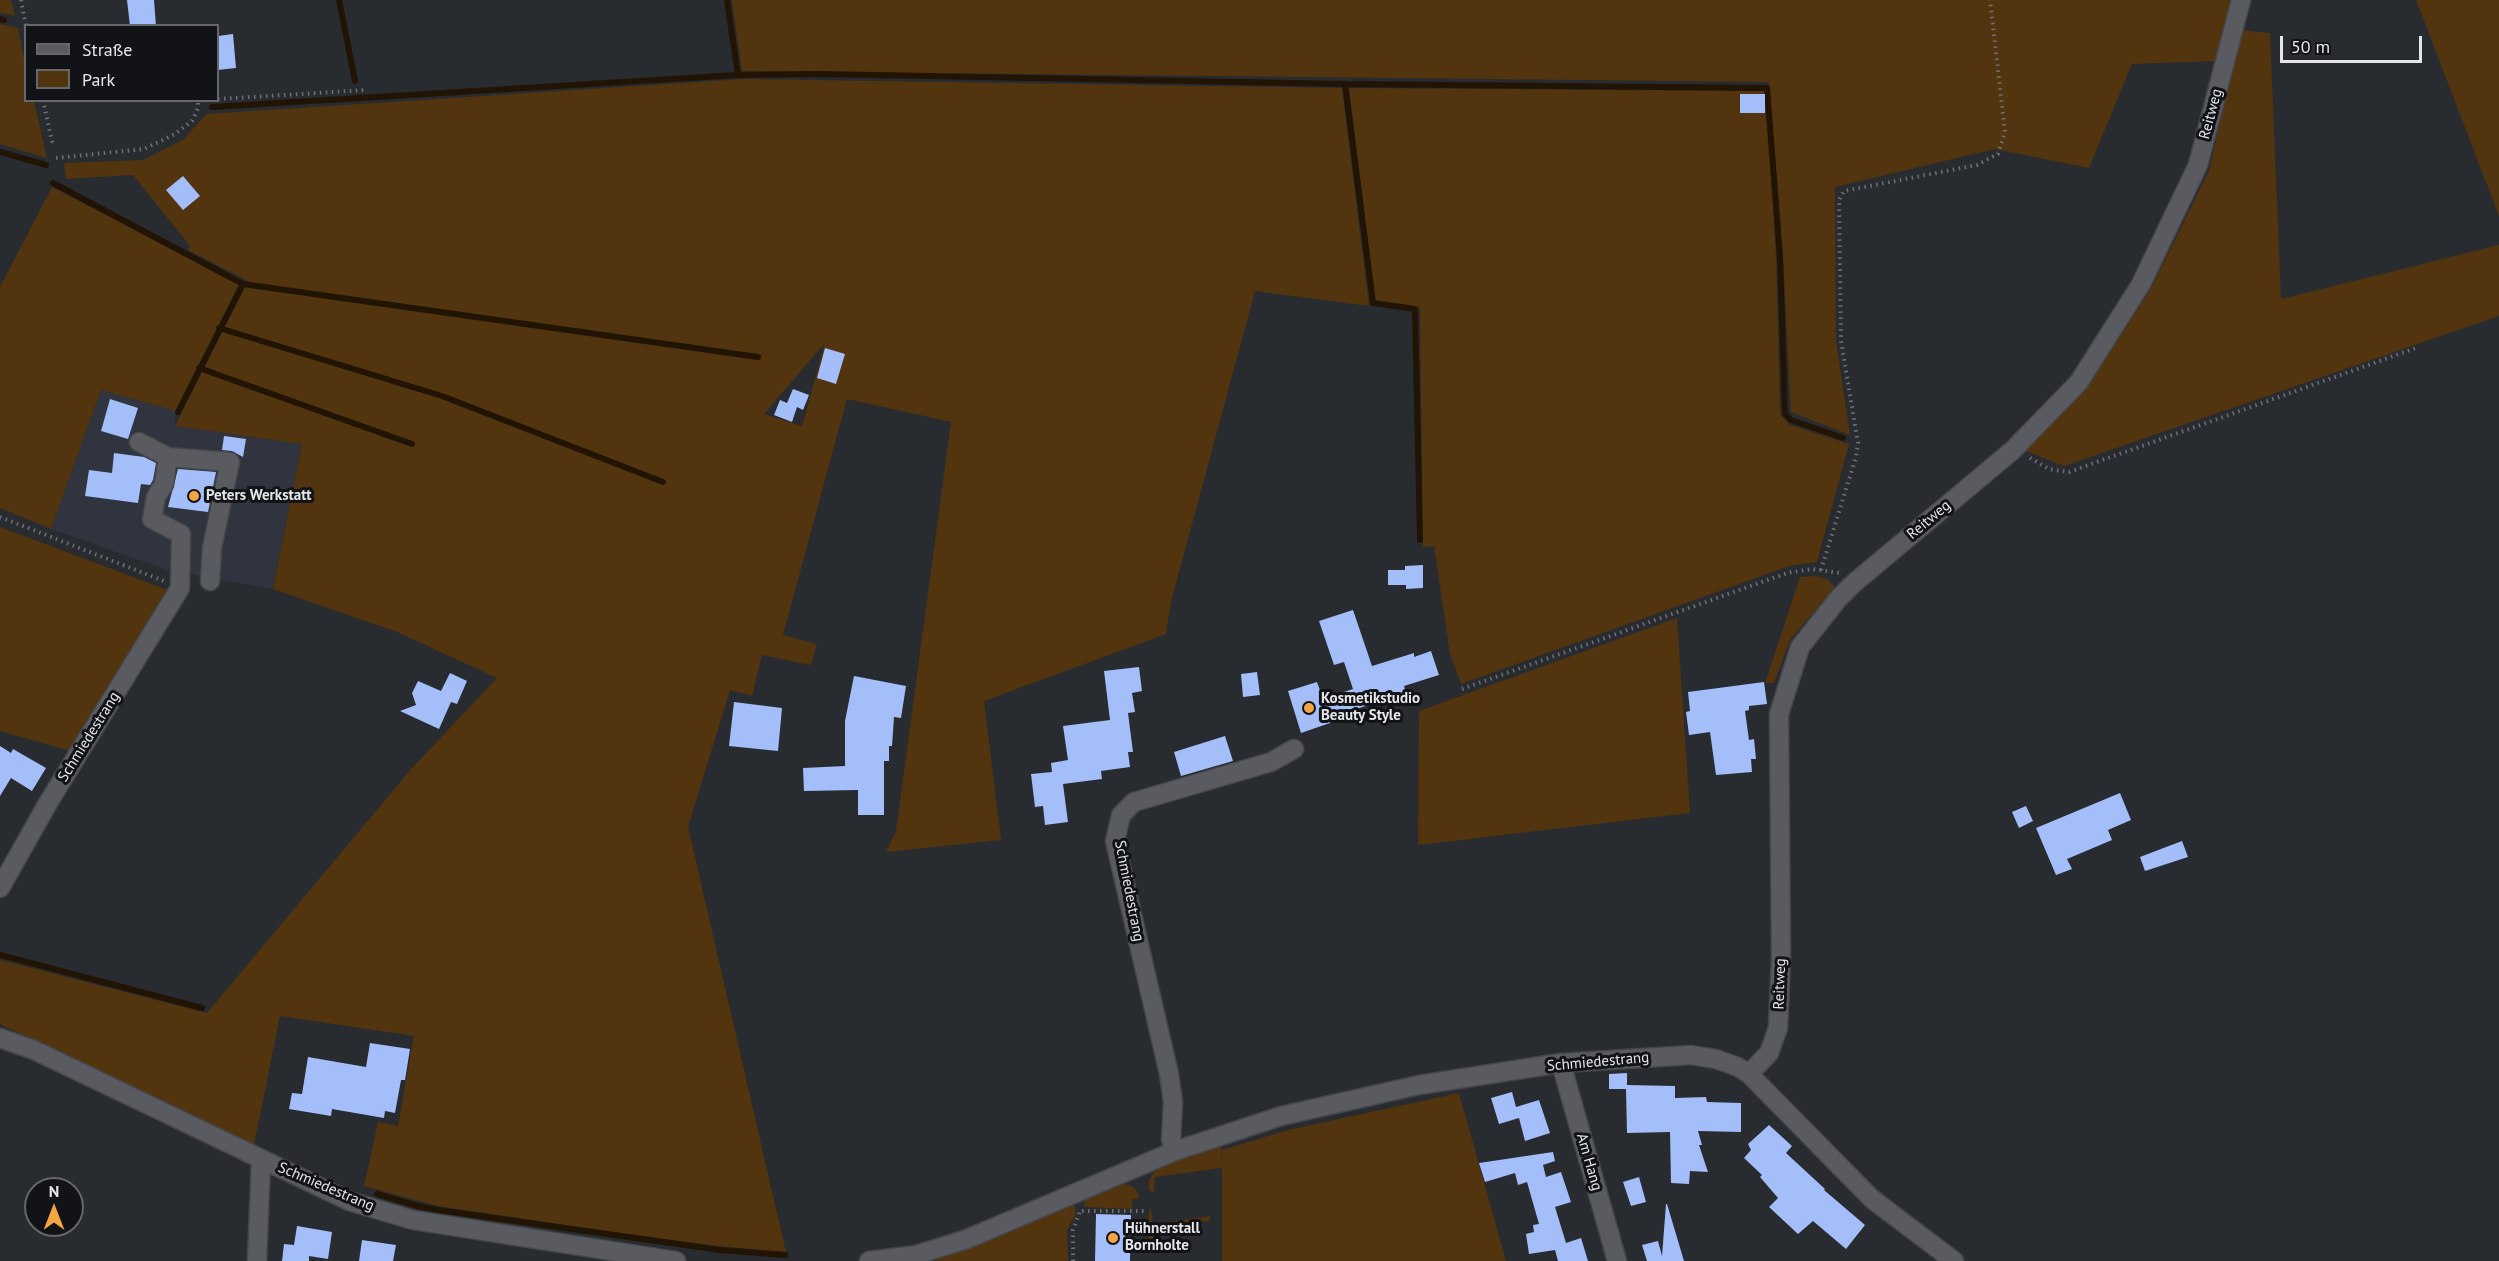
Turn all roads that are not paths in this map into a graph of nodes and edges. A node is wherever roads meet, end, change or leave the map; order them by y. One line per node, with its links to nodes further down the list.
1 (2241, 0): 9 (street, Reitweg)
2 (139, 442): 3 (street)
3 (168, 457): 4 (street); 6 (street, Schmiedestrang)
4 (210, 581)
5 (1294, 749): 10 (street, Schmiedestrang)
6 (0, 888)
7 (0, 1038): 11 (street, Schmiedestrang)
8 (1561, 1063): 9 (street, Schmiedestrang); 10 (street, Schmiedestrang); 16 (street, Am Hang)
9 (1749, 1074): 17 (street, Schmiedestrang)
10 (1175, 1151): 15 (street, Schmiedestrang)
11 (261, 1160): 12 (street, Schmiedestrang); 13 (street)
12 (578, 1254): 14 (street, Schmiedestrang)
13 (257, 1261)
14 (676, 1261)
15 (869, 1261)
16 (1617, 1261)
17 (1954, 1261)

